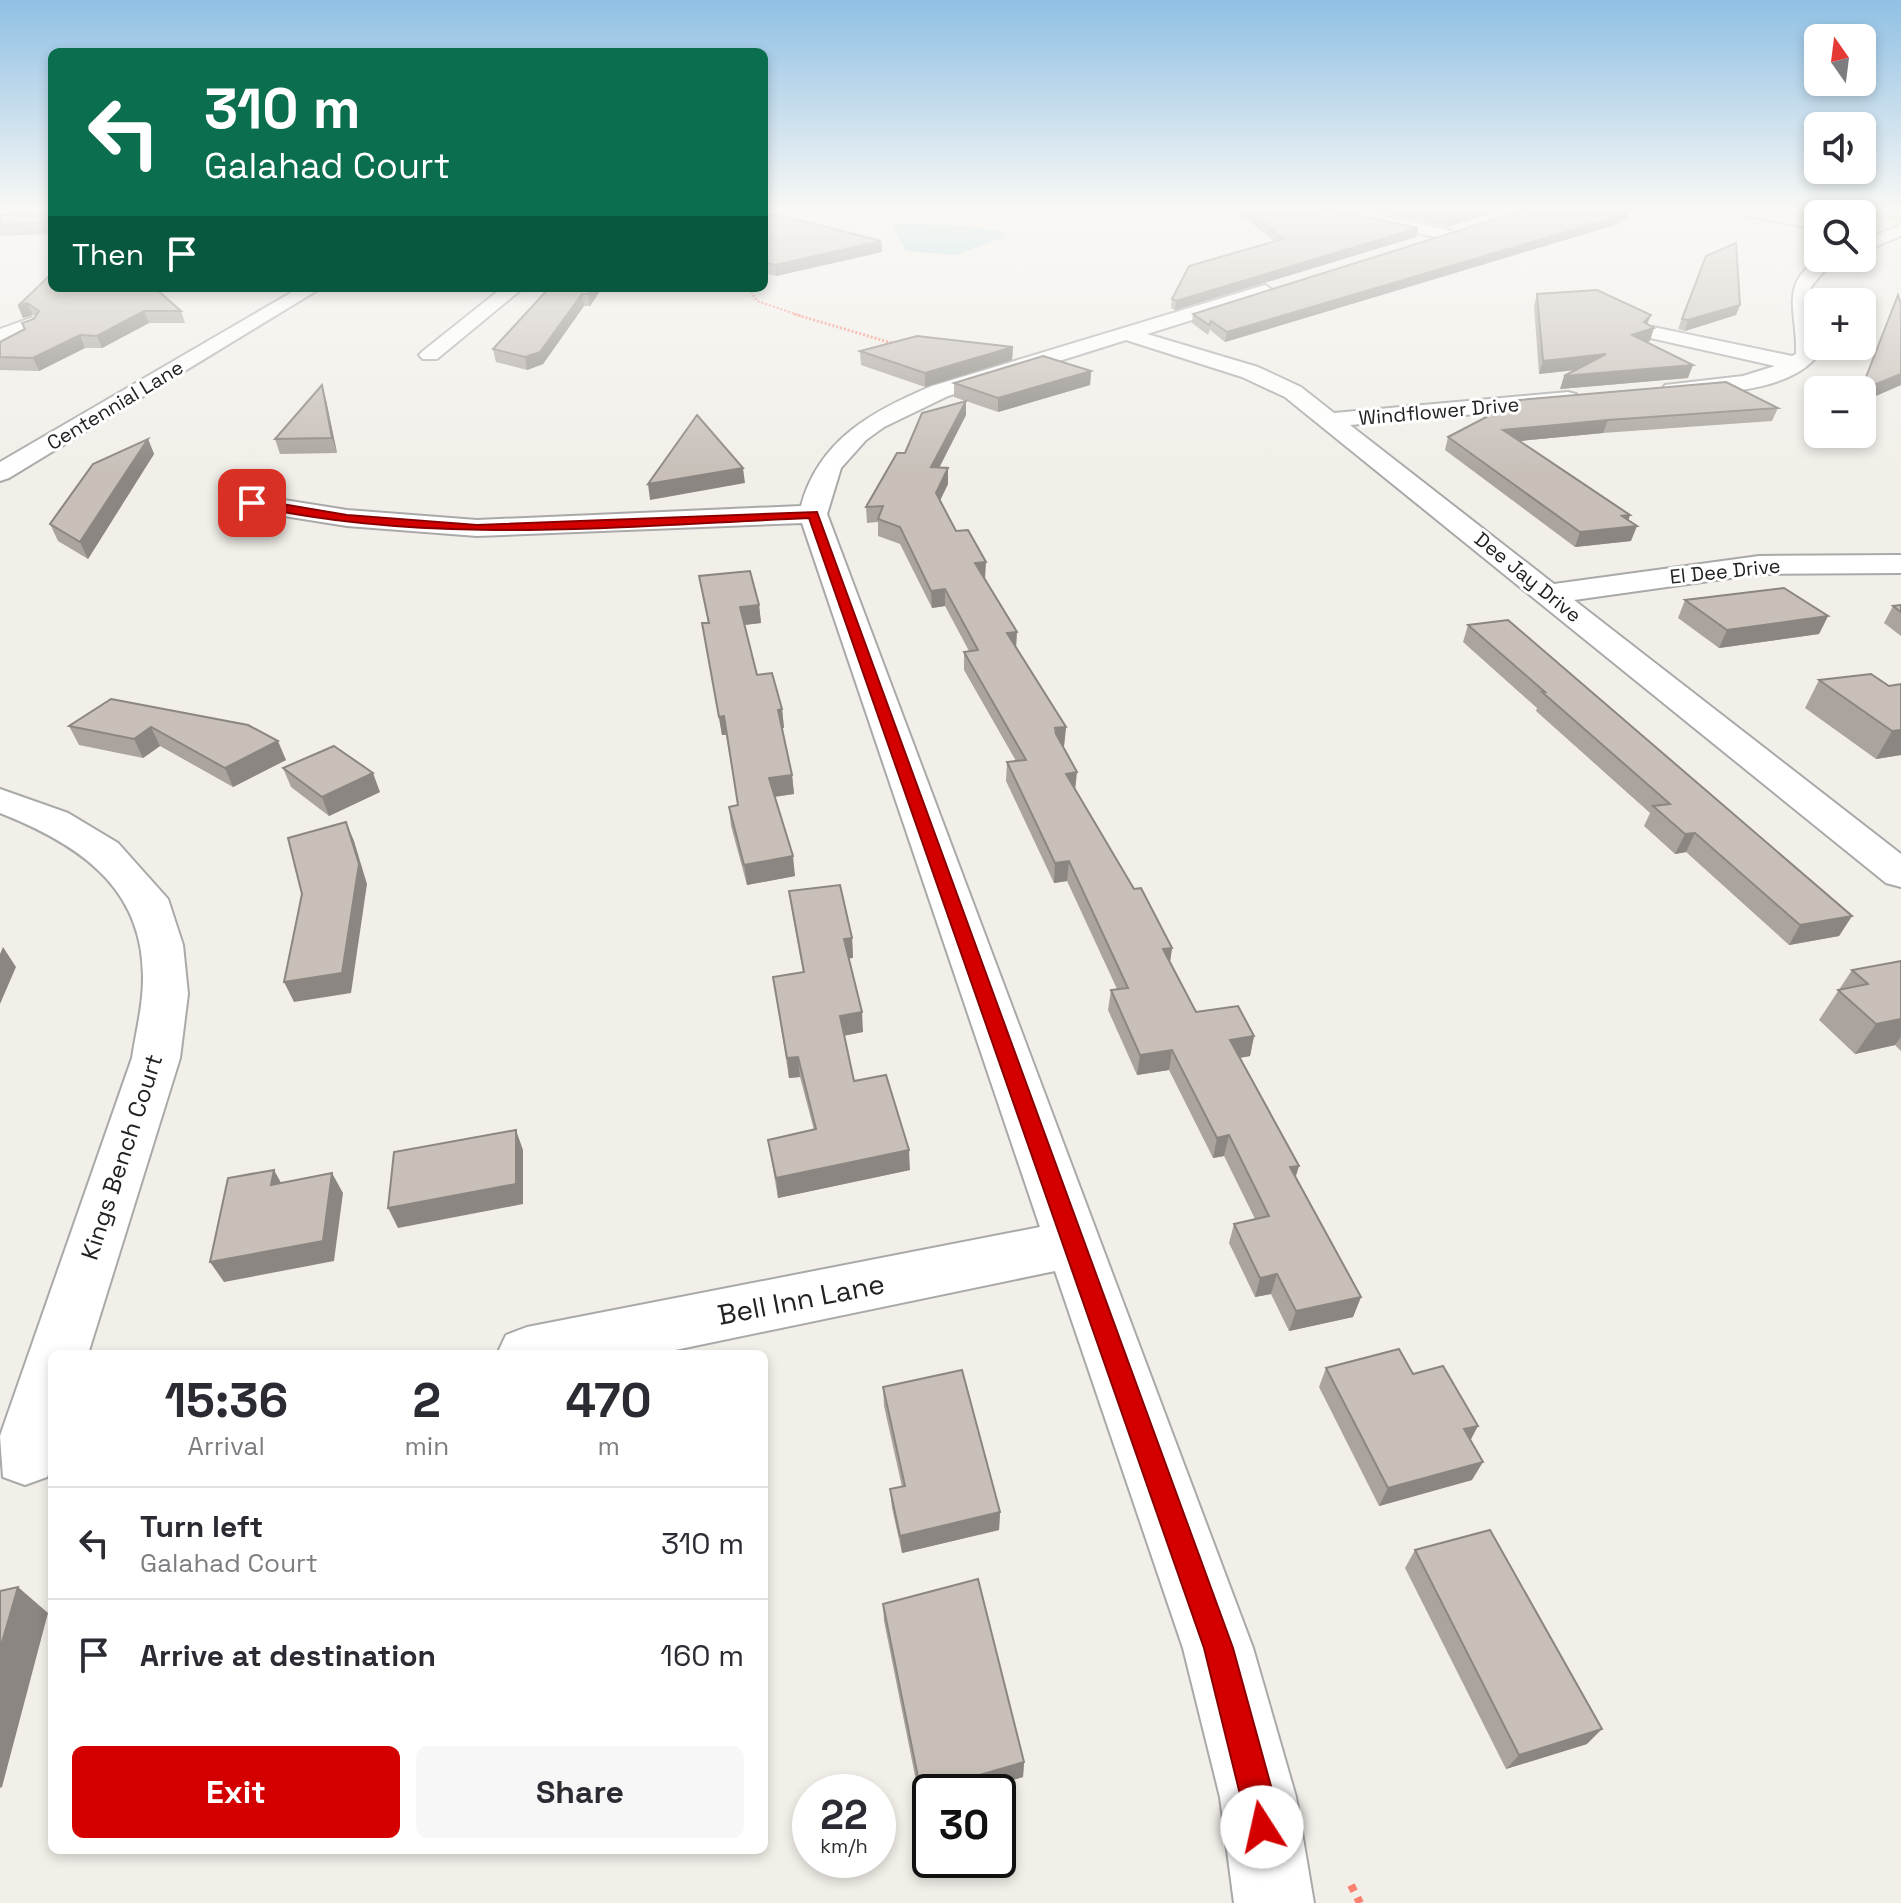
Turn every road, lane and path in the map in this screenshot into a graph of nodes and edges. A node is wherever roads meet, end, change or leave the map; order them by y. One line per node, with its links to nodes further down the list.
1 (299, 296): 16 (street, Centennial Lane)
2 (504, 296): 11 (street)
3 (754, 296): 10 (path)
4 (1250, 296): 8 (street)
5 (1801, 296): 12 (street)
6 (31, 324): 9 (street)
7 (1653, 333): 12 (street)
8 (1126, 334): 15 (street, Dee Jay Drive); 18 (street)
9 (0, 336)
10 (904, 347)
11 (430, 355)
12 (1797, 364): 13 (street)
13 (1646, 392)
14 (1583, 398): 15 (street, Windflower Drive)
15 (1331, 420): 20 (street, Dee Jay Drive)
16 (0, 473)
17 (252, 503): 18 (street)
18 (813, 514): 23 (street)
19 (1901, 564): 20 (street, El Dee Drive)
20 (1550, 594): 22 (street, Dee Jay Drive)
21 (0, 800): 24 (street, Kings Bench Court)
22 (1901, 874)
23 (1074, 1244): 25 (street, Bell Inn Lane); 29 (street)
24 (59, 1350)
25 (547, 1350)
26 (48, 1385): 27 (street)
27 (26, 1455)
28 (1351, 1885): 30 (path)
29 (1274, 1903)
30 (1360, 1903)

